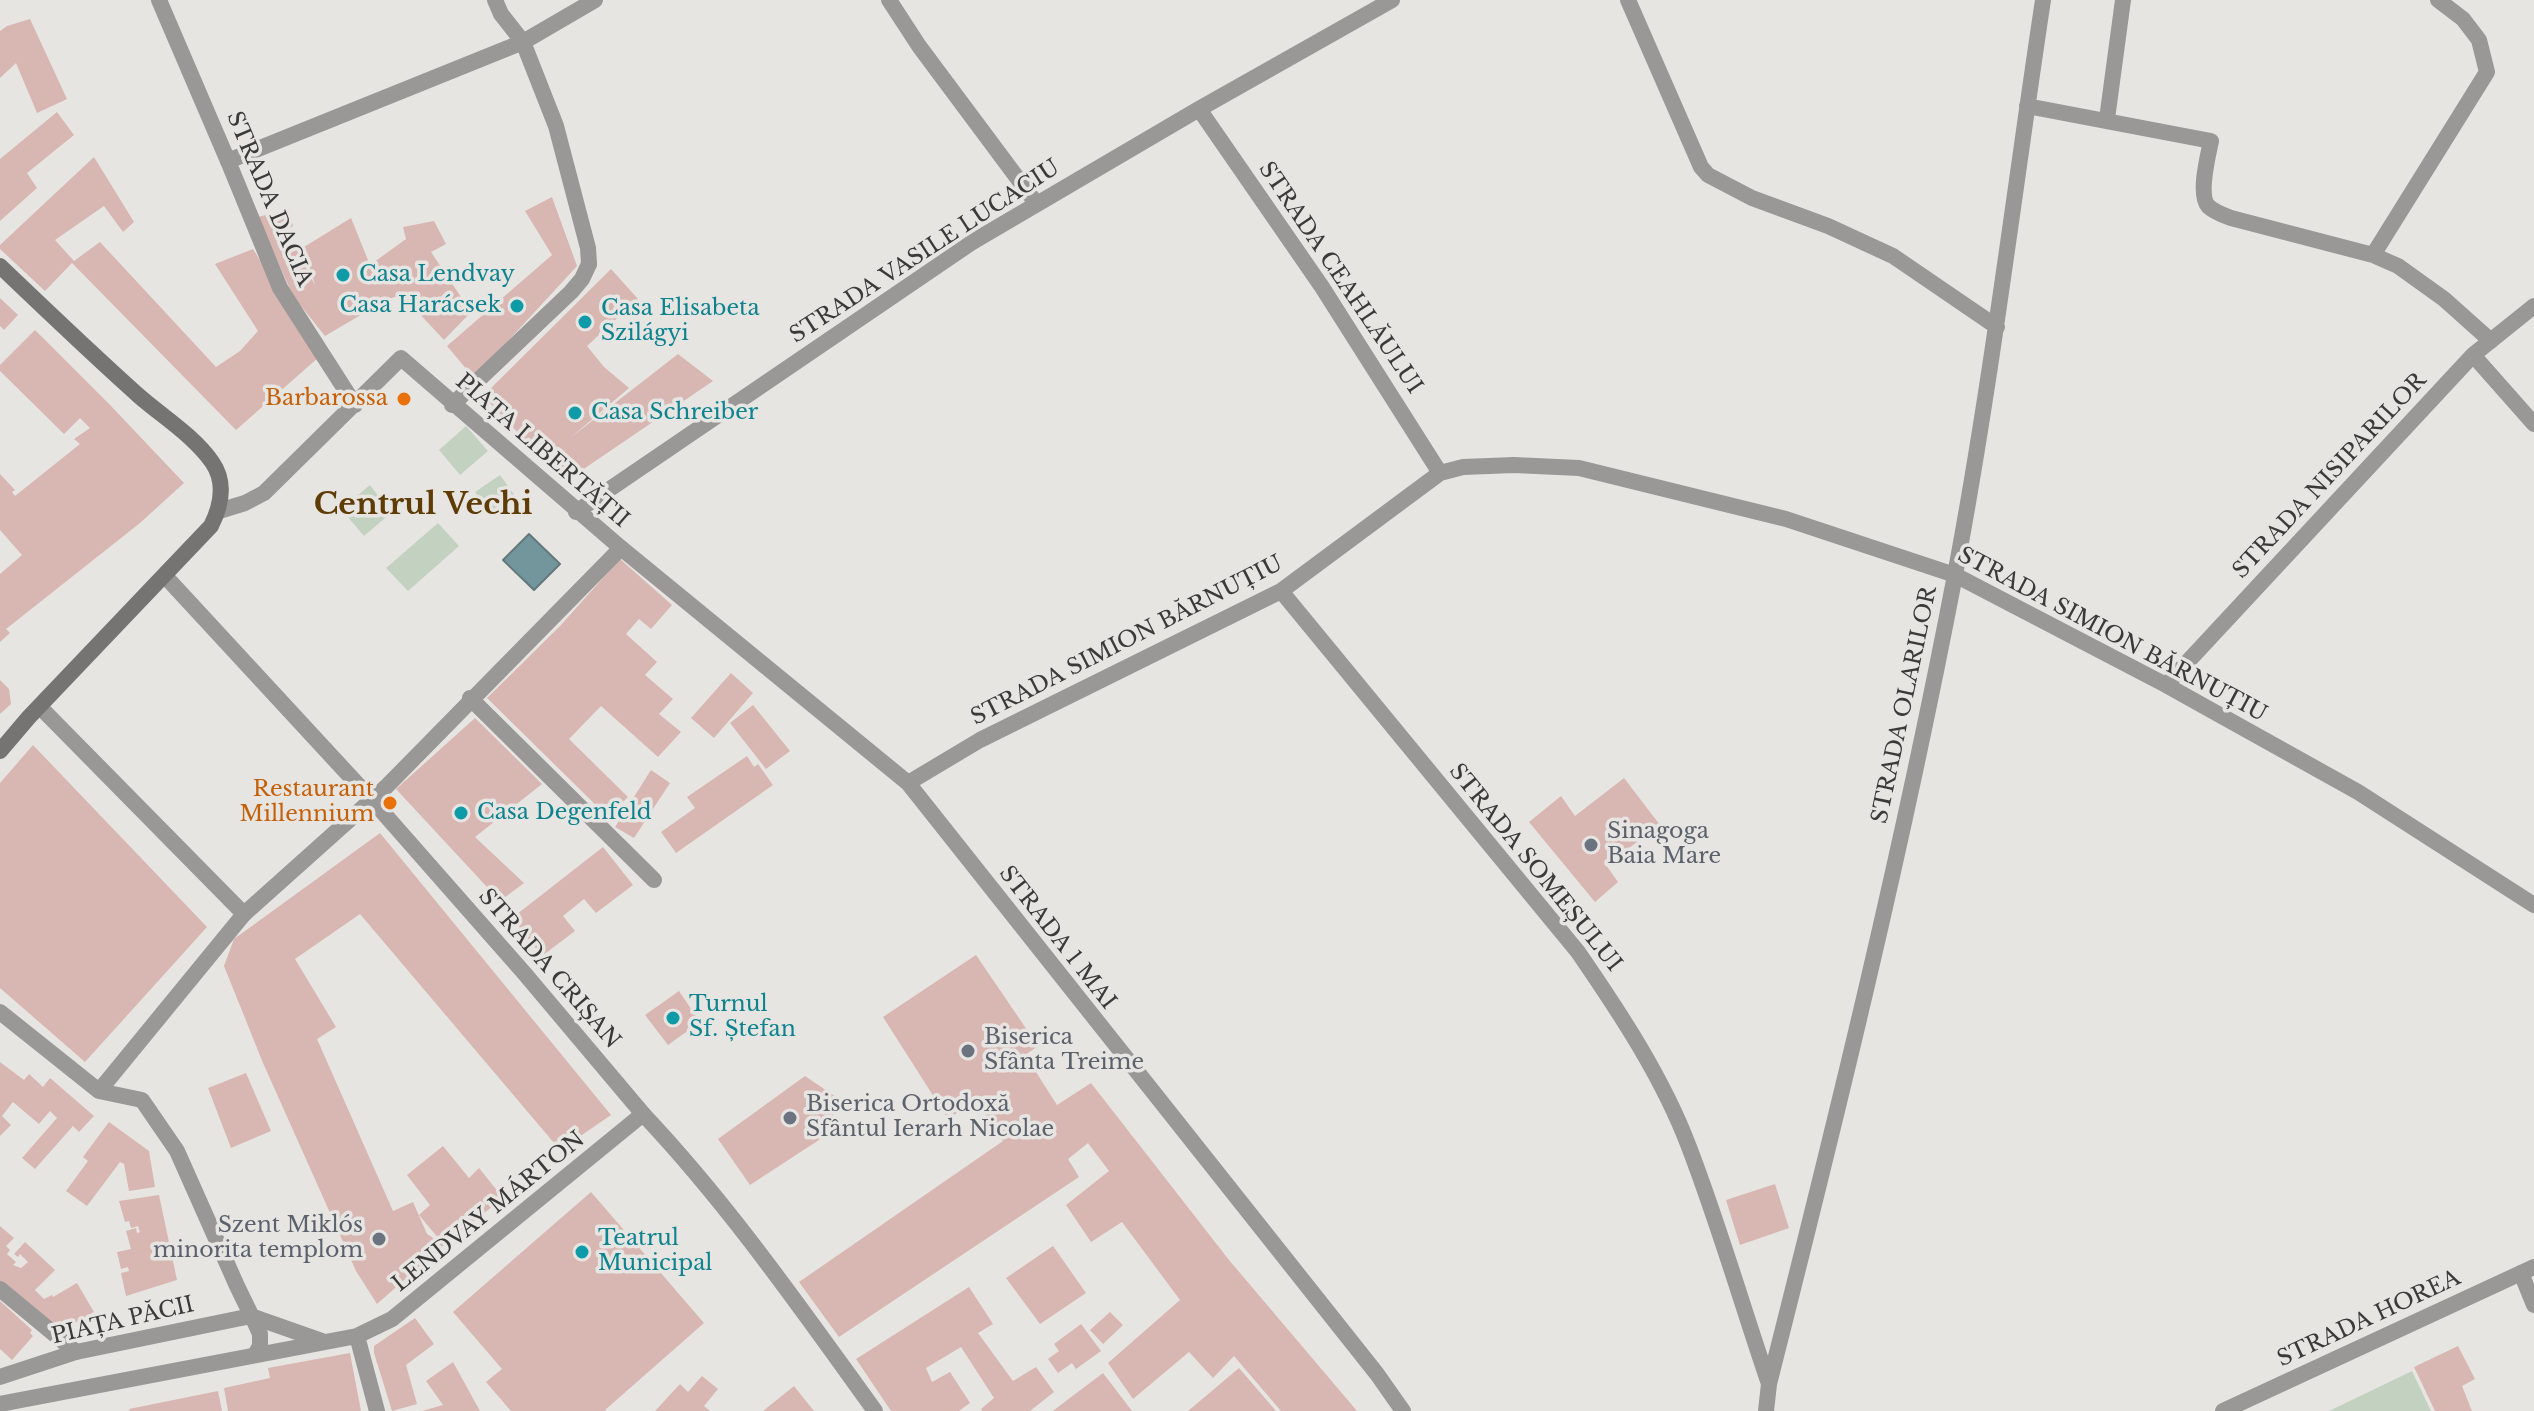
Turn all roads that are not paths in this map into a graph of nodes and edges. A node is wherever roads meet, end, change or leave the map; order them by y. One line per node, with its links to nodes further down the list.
1 (159, 0): 14 (street, STRADA DACIA)
2 (495, 0): 10 (street)
3 (595, 0): 10 (street)
4 (889, 0): 15 (street)
5 (1392, 0): 12 (street, STRADA VASILE LUCACIU)
6 (1628, 0): 19 (street)
7 (2043, 0): 11 (street, STRADA OLARILOR)
8 (2123, 0): 13 (street)
9 (2438, 0): 16 (street)
10 (523, 42): 14 (street); 23 (street)
11 (2027, 106): 13 (street); 19 (street, STRADA OLARILOR)
12 (1199, 109): 15 (street, STRADA VASILE LUCACIU); 25 (street, STRADA CEAHLĂULUI)
13 (2107, 119): 16 (street)
14 (228, 161): 22 (street, STRADA DACIA)
15 (1036, 203): 27 (street, STRADA VASILE LUCACIU)
16 (2373, 255): 20 (street)
17 (0, 266): 26 (main road)
18 (2534, 306): 20 (street, STRADA NISIPARILOR)
19 (1997, 327): 29 (street, STRADA OLARILOR)
20 (2491, 341): 21 (street, STRADA NISIPARILOR)
21 (2473, 355): 24 (street); 32 (street, STRADA NISIPARILOR)
22 (355, 404): 23 (street, PIAȚA LIBERTĂȚII); 26 (street, PIAȚA LIBERTĂȚII)
23 (453, 404): 27 (street, PIAȚA LIBERTĂȚII)
24 (2534, 424)
25 (1440, 473): 29 (street, STRADA SIMION BĂRNUȚIU); 31 (street, STRADA SIMION BĂRNUȚIU)
26 (219, 511): 30 (main road)
27 (577, 511): 28 (street, PIAȚA LIBERTĂȚII)
28 (621, 548): 33 (street, PIAȚA LIBERTĂȚII); 36 (street, STRADA 1 MAI)
29 (1955, 575): 32 (street, STRADA SIMION BĂRNUȚIU); 53 (street, STRADA OLARILOR)
30 (165, 576): 34 (main road); 37 (street, STRADA CRIȘAN)
31 (1281, 591): 36 (street, STRADA SIMION BĂRNUȚIU); 53 (street, STRADA SOMEȘULUI)
32 (2166, 685): 39 (street, STRADA SIMION BĂRNUȚIU)
33 (472, 699): 37 (street, PIAȚA LIBERTĂȚII); 38 (street)
34 (35, 712): 35 (main road); 40 (street)
35 (0, 751)
36 (908, 783): 58 (street, STRADA 1 MAI)
37 (372, 800): 40 (street, PIAȚA LIBERTĂȚII); 43 (street, STRADA CRIȘAN)
38 (654, 880)
39 (2534, 905)
40 (244, 914): 42 (street, PIAȚA LIBERTĂȚII)
41 (0, 1012): 42 (street)
42 (99, 1091): 47 (street)
43 (643, 1114): 48 (street, LENDVAY MÁRTON); 57 (street, STRADA CRIȘAN)
44 (2528, 1270): 46 (street); 60 (street, STRADA HOREA)
45 (0, 1289): 50 (street)
46 (2534, 1305)
47 (251, 1316): 49 (street); 50 (street, PIAȚA PĂCII); 51 (street)
48 (357, 1336): 49 (street, LENDVAY MÁRTON); 56 (street)
49 (325, 1342): 51 (street)
50 (76, 1352): 52 (street, PIAȚA PĂCII)
51 (255, 1355): 54 (street)
52 (3, 1375): 54 (street, PIAȚA PĂCII)
53 (1769, 1384): 59 (street, STRADA OLARILOR)
54 (18, 1401): 55 (street)
55 (0, 1404)
56 (377, 1411)
57 (875, 1411)
58 (1403, 1411)
59 (1766, 1411)
60 (2223, 1411)

